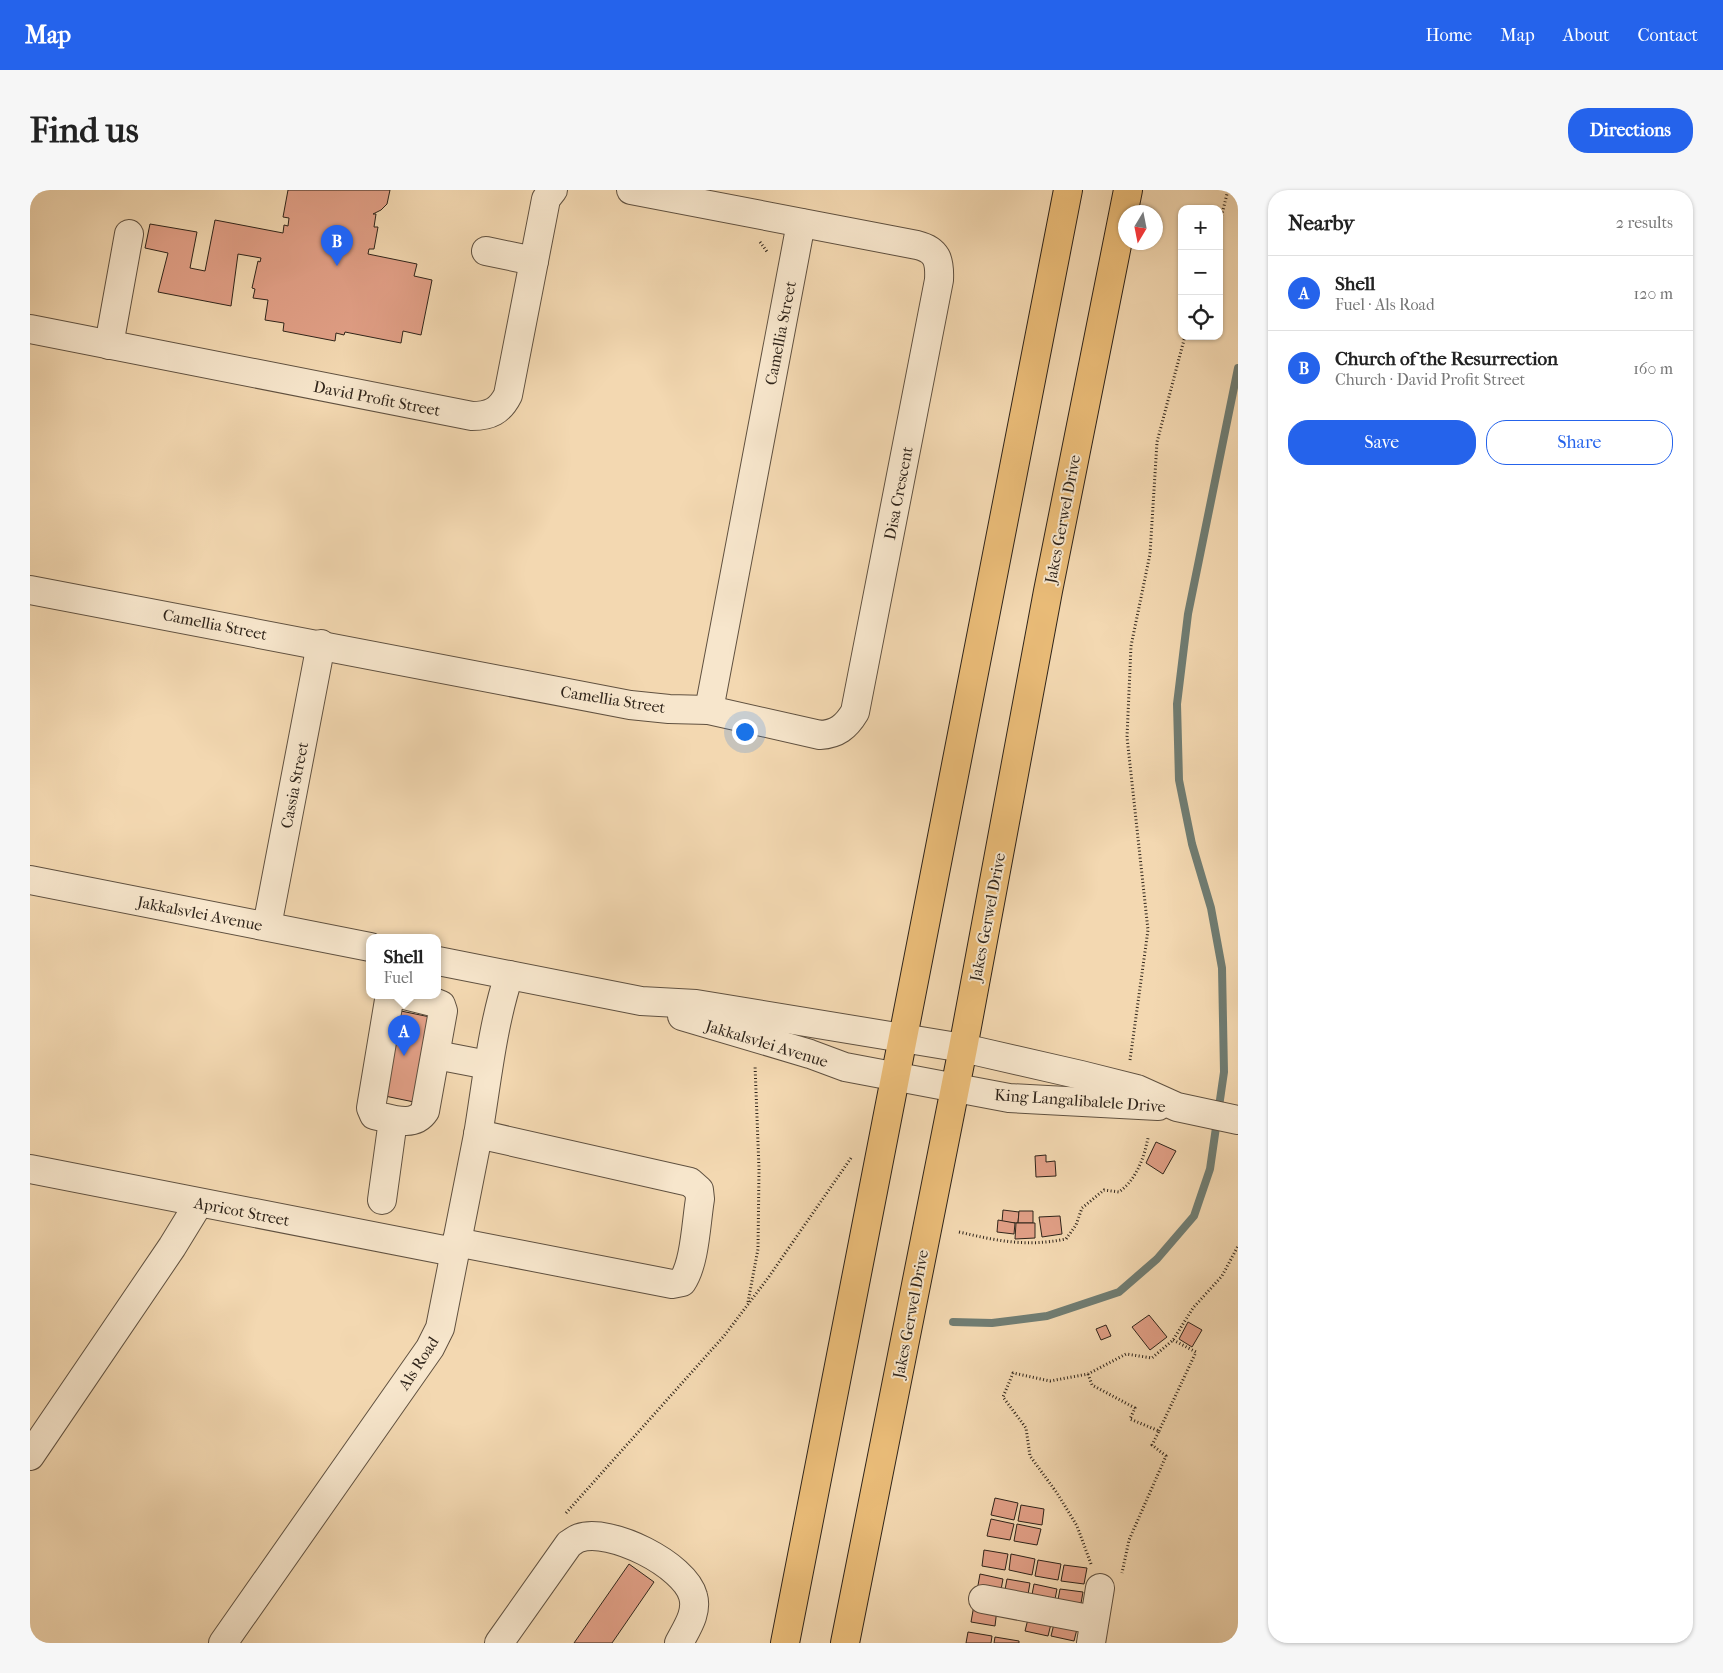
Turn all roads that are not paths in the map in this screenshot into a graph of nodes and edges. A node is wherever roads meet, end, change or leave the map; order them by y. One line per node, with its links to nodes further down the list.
1 (553, 190): 8 (street, David Profit Street)
2 (631, 190): 5 (street)
3 (1068, 190): 22 (highway)
4 (1128, 190): 23 (highway, Jakes Gerwel Drive)
5 (802, 223): 13 (street, Camellia Street); 13 (street, Disa Crescent)
6 (129, 234): 10 (street)
7 (486, 251): 8 (street)
8 (534, 261): 10 (street, David Profit Street)
9 (30, 329): 10 (street, David Profit Street)
10 (109, 345)
11 (30, 590): 12 (street, Camellia Street)
12 (321, 644): 13 (street, Camellia Street); 15 (street, Cassia Street)
13 (709, 710)
14 (30, 880): 15 (street, Jakkalsvlei Avenue)
15 (267, 926): 16 (street, Jakkalsvlei Avenue)
16 (366, 946)
17 (441, 962): 18 (street, Jakkalsvlei Avenue)
18 (510, 975): 21 (street, Jakkalsvlei Avenue); 25 (street, Als Road)
19 (390, 999): 29 (street)
20 (419, 999): 24 (street)
21 (641, 1001): 22 (street, Jakkalsvlei Avenue); 26 (street, Jakkalsvlei Avenue)
22 (904, 1037): 23 (street, Jakkalsvlei Avenue); 26 (highway)
23 (963, 1048): 27 (highway, Jakes Gerwel Drive); 28 (street, King Langalibalele Drive)
24 (436, 1055): 25 (street); 29 (street)
25 (488, 1065): 31 (street, Als Road)
26 (896, 1077): 27 (street, Jakkalsvlei Avenue); 43 (highway)
27 (955, 1088): 28 (street, King Langalibalele Drive); 44 (highway, Jakes Gerwel Drive)
28 (1186, 1109): 30 (street, King Langalibalele Drive)
29 (393, 1120): 33 (street)
30 (1238, 1120)
31 (478, 1134): 35 (street, Als Road); 35 (street, Apricot Street)
32 (30, 1169): 34 (street, Apricot Street)
33 (382, 1200)
34 (199, 1203): 35 (street, Apricot Street); 36 (street)
35 (455, 1247): 40 (street, Als Road)
36 (30, 1456)
37 (1111, 1581): 39 (street)
38 (984, 1599): 39 (street)
39 (1093, 1632)
40 (223, 1643)
41 (499, 1643): 42 (street)
42 (679, 1643)
43 (785, 1643)
44 (845, 1643)

